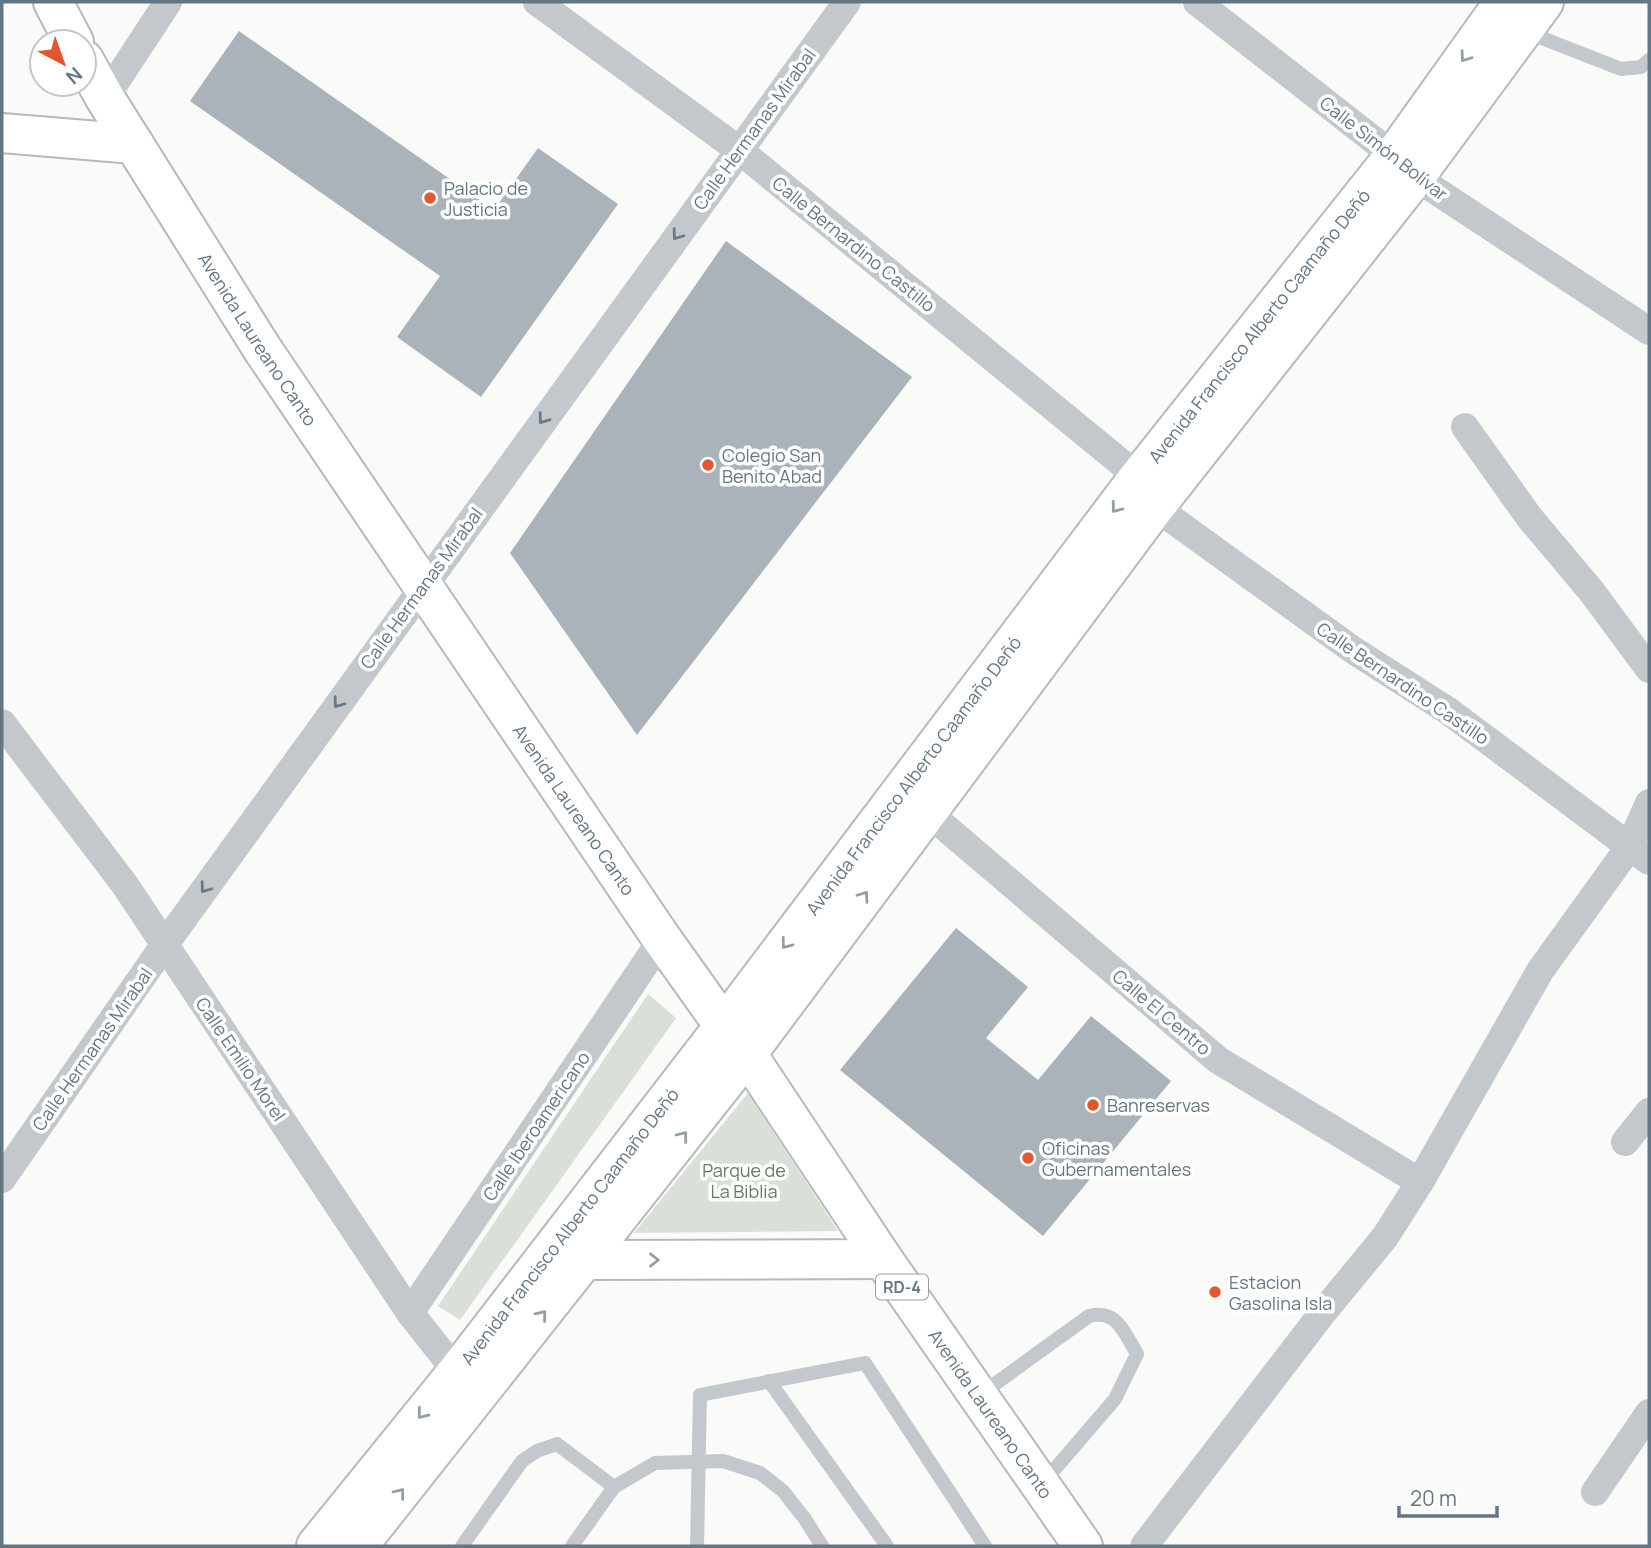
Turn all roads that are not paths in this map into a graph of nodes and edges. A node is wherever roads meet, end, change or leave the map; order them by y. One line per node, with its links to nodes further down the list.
1 (52, 2): 7 (main road)
2 (168, 2): 10 (street)
3 (537, 2): 13 (street, Calle Bernardino Castillo)
4 (847, 2): 13 (street, Calle Hermanas Mirabal)
5 (1197, 2): 14 (street, Calle Simón Bolívar)
6 (1524, 11): 8 (lane); 14 (main road, Avenida Francisco Alberto Caamaño Deñó)
7 (66, 28)
8 (1649, 60)
9 (98, 85): 10 (main road, Avenida Laureano Canto)
10 (105, 98): 12 (main road, Avenida Laureano Canto)
11 (2, 133): 12 (main road)
12 (134, 144): 18 (main road, Avenida Laureano Canto)
13 (739, 150): 17 (street, Calle Bernardino Castillo); 18 (street, Calle Hermanas Mirabal, one-way to 18)
14 (1405, 167): 15 (street, Calle Simón Bolívar); 17 (main road, Avenida Francisco Alberto Caamaño Deñó)
15 (1649, 331)
16 (1465, 427): 19 (street)
17 (1152, 494): 22 (main road, Avenida Francisco Alberto Caamaño Deñó); 23 (street, Calle Bernardino Castillo); 26 (main road, Avenida Francisco Alberto Caamaño Deñó, one-way to 26)
18 (424, 584): 24 (main road, Avenida Laureano Canto); 25 (street, Calle Hermanas Mirabal, one-way to 25)
19 (1649, 669)
20 (2, 723): 25 (street, Calle Emilio Morel)
21 (1649, 803): 23 (street)
22 (926, 811): 26 (main road, Avenida Francisco Alberto Caamaño Deñó, one-way to 22); 30 (street, Calle El Centro)
23 (1640, 854): 30 (street)
24 (662, 939): 26 (main road, Avenida Laureano Canto); 33 (street, Calle Iberoamericano)
25 (165, 944): 29 (street, Calle Hermanas Mirabal); 33 (street, Calle Emilio Morel)
26 (735, 1040): 31 (main road, Avenida Laureano Canto / RD-4); 32 (main road, Avenida Francisco Alberto Caamaño Deñó, one-way to 26); 35 (main road, Avenida Francisco Alberto Caamaño Deñó)
27 (1649, 1112): 28 (street)
28 (1625, 1142)
29 (2, 1179)
30 (1420, 1182): 51 (street)
31 (883, 1259): 32 (main road, one-way to 31); 36 (main road, Avenida Laureano Canto / RD-4)
32 (586, 1260): 35 (main road, Avenida Francisco Alberto Caamaño Deñó, one-way to 32)
33 (410, 1313): 35 (street, Calle Emilio Morel)
34 (769, 1381): 38 (lane); 48 (lane); 49 (lane)
35 (467, 1384): 42 (main road, Avenida Francisco Alberto Caamaño Deñó, one-way to 42); 43 (main road, Avenida Francisco Alberto Caamaño Deñó, one-way to 35)
36 (978, 1396): 39 (main road, Avenida Laureano Canto / RD-4); 39 (lane)
37 (1649, 1413): 41 (street)
38 (698, 1462): 40 (lane); 46 (lane); 47 (lane)
39 (1041, 1485): 50 (main road, Avenida Laureano Canto / RD-4)
40 (614, 1487): 44 (lane); 45 (lane)
41 (1595, 1492)
42 (316, 1546)
43 (358, 1546)
44 (462, 1546)
45 (572, 1546)
46 (697, 1546)
47 (822, 1546)
48 (887, 1546)
49 (985, 1546)
50 (1083, 1546)
51 (1143, 1546)

